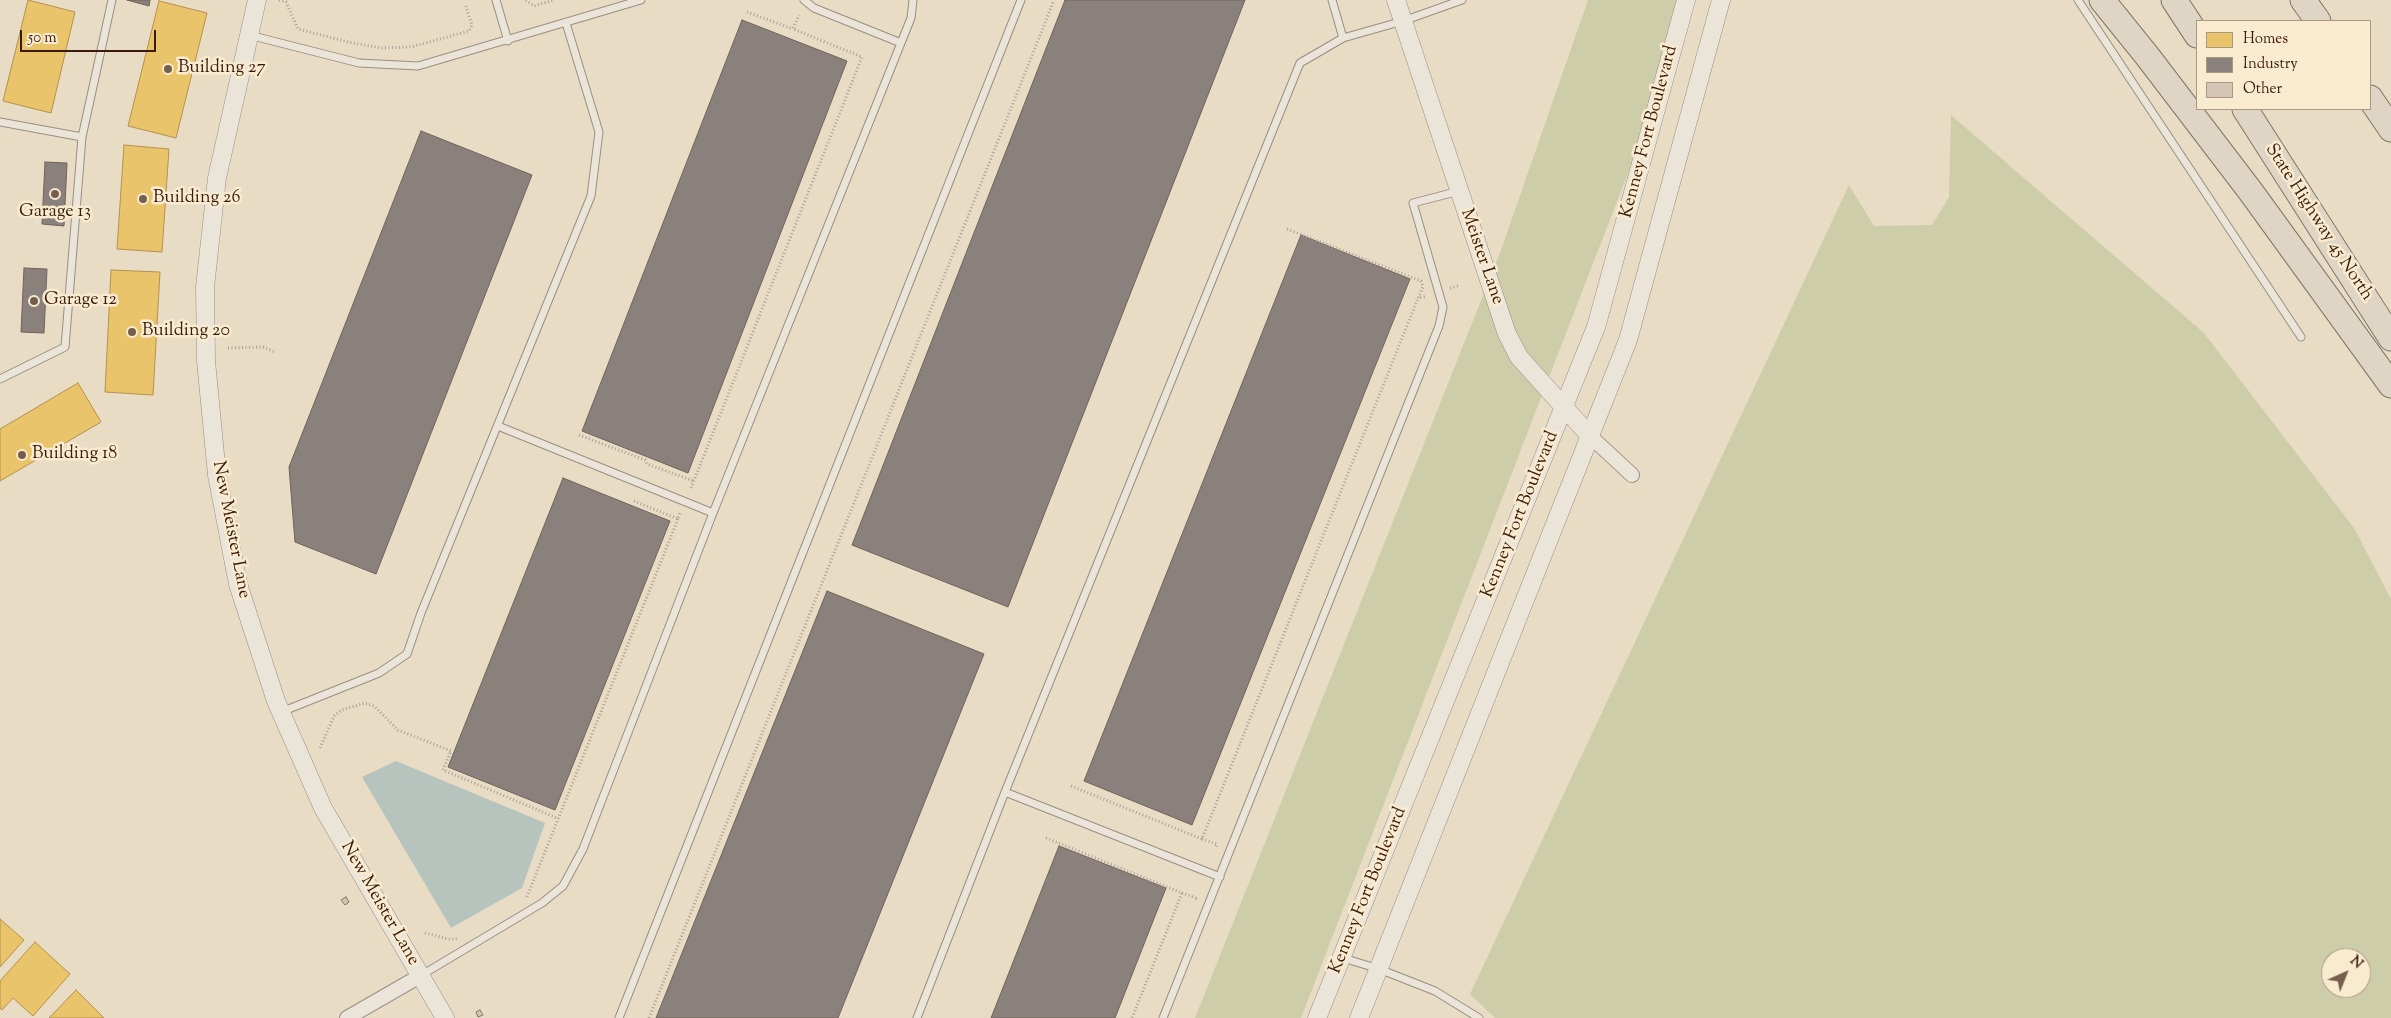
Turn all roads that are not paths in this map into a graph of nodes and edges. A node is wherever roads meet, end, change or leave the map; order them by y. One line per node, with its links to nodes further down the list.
1 (112, 0): 29 (lane)
2 (257, 0): 21 (street, New Meister Lane)
3 (496, 0): 23 (lane)
4 (641, 0): 19 (lane)
5 (804, 0): 24 (lane)
6 (913, 0): 24 (lane)
7 (1021, 0): 48 (lane)
8 (1332, 0): 22 (lane)
9 (1396, 0): 18 (street, Meister Lane)
10 (1462, 0): 18 (lane)
11 (1686, 0): 35 (street, Kenney Fort Boulevard)
12 (1720, 0): 37 (street, Kenney Fort Boulevard)
13 (2078, 0): 31 (lane)
14 (2102, 0): 34 (highway)
15 (2174, 0): 20 (highway)
16 (2303, 0): 17 (highway)
17 (2317, 20)
18 (1403, 21): 22 (lane); 30 (street, Meister Lane)
19 (566, 23): 23 (lane); 36 (lane)
20 (2196, 33)
21 (249, 35): 23 (lane); 40 (street, New Meister Lane)
22 (1344, 38): 41 (lane)
23 (508, 40)
24 (901, 43): 39 (lane)
25 (2371, 99): 28 (highway)
26 (2246, 110): 32 (highway, State Highway 45 North)
27 (0, 122): 29 (lane)
28 (2391, 129)
29 (82, 137): 33 (lane)
30 (1459, 191): 35 (street, Meister Lane); 42 (lane)
31 (2301, 337)
32 (2391, 338)
33 (0, 379)
34 (2391, 385)
35 (1564, 408): 37 (street, Meister Lane); 43 (street, Kenney Fort Boulevard)
36 (498, 426): 39 (lane); 40 (lane)
37 (1590, 436): 38 (street, Meister Lane); 44 (street, Kenney Fort Boulevard)
38 (1632, 475)
39 (713, 513): 45 (lane)
40 (281, 712): 45 (street, New Meister Lane)
41 (1005, 792): 42 (lane); 49 (lane)
42 (1220, 877): 50 (lane)
43 (1342, 958): 44 (lane); 51 (street, Kenney Fort Boulevard)
44 (1379, 968): 52 (street, Kenney Fort Boulevard); 53 (lane)
45 (420, 976): 46 (street); 47 (street, New Meister Lane)
46 (347, 1018)
47 (446, 1018)
48 (619, 1018)
49 (916, 1018)
50 (1163, 1018)
51 (1317, 1018)
52 (1359, 1018)
53 (1479, 1018)

